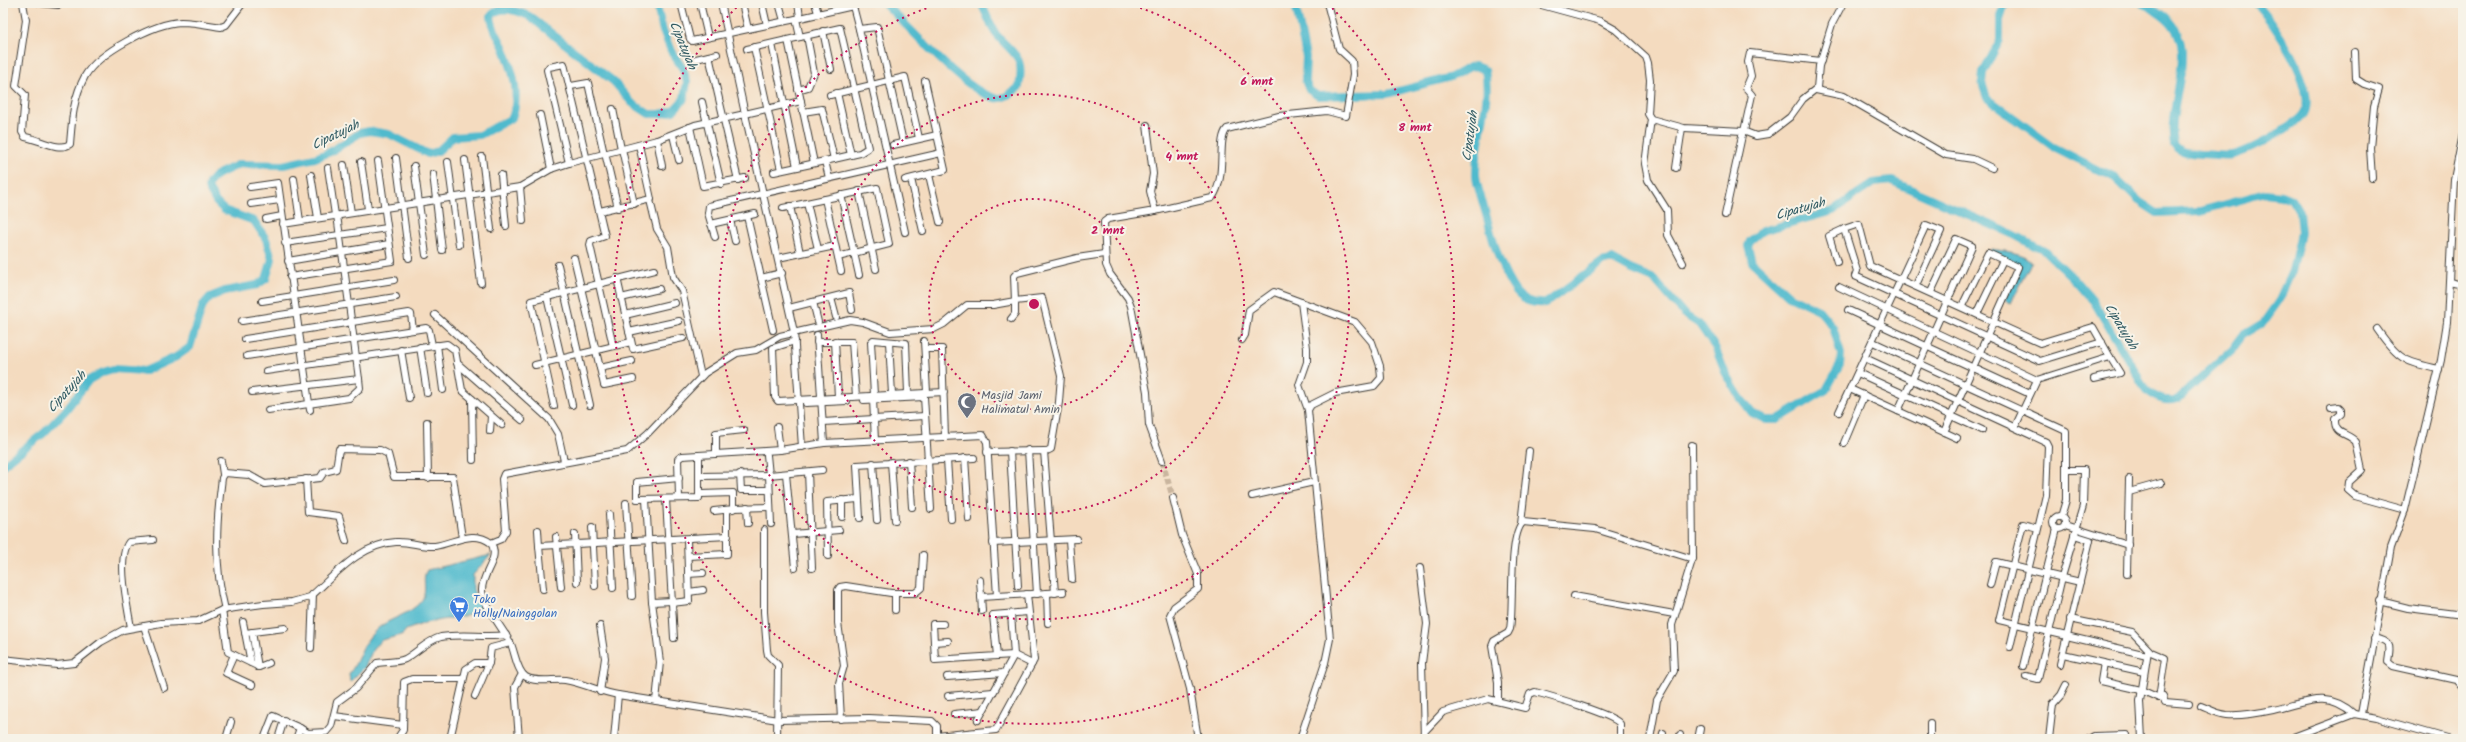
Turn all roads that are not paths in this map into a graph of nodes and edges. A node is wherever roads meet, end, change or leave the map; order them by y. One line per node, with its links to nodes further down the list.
1 (23, 3): 3 (street)
2 (40, 3): 15 (street)
3 (243, 3)
4 (681, 3): 26 (street)
5 (700, 3): 26 (street)
6 (721, 3): 24 (street)
7 (742, 3): 21 (street)
8 (762, 3): 20 (street)
9 (779, 3): 19 (street)
10 (798, 3): 18 (street)
11 (815, 3): 17 (street)
12 (1327, 3): 133 (street)
13 (1534, 3): 56 (street)
14 (1843, 3): 36 (street)
15 (58, 5)
16 (834, 6): 17 (street); 22 (street)
17 (818, 13): 18 (street)
18 (798, 18): 19 (street); 27 (street)
19 (784, 21): 20 (street)
20 (767, 25): 21 (street)
21 (748, 29): 24 (street)
22 (859, 29): 38 (street); 40 (street)
23 (823, 30): 25 (street); 37 (street); 42 (street)
24 (727, 33): 26 (street); 53 (street)
25 (807, 36): 27 (street); 43 (street)
26 (708, 37)
27 (800, 37): 28 (street)
28 (788, 40): 29 (street); 43 (street)
29 (772, 44): 30 (street); 49 (street)
30 (754, 47): 31 (street); 50 (street)
31 (747, 49)
32 (2356, 52): 105 (street)
33 (718, 54): 34 (street)
34 (709, 56): 35 (street); 55 (street)
35 (696, 60)
36 (1820, 61): 44 (street); 61 (street)
37 (831, 69)
38 (888, 81): 40 (street); 65 (street); 67 (street)
39 (925, 81): 64 (street)
40 (871, 85): 42 (street); 88 (street)
41 (571, 86): 73 (street); 78 (street); 87 (street)
42 (854, 89): 45 (street); 72 (street)
43 (798, 90): 47 (street)
44 (1816, 90): 61 (street); 95 (street)
45 (837, 93): 46 (street); 75 (street)
46 (830, 94)
47 (801, 101): 49 (street); 52 (street)
48 (702, 102): 57 (street)
49 (783, 105): 50 (street); 92 (street)
50 (766, 108): 53 (street); 97 (street)
51 (613, 109): 71 (street)
52 (803, 112): 79 (street); 86 (street)
53 (745, 114): 55 (street); 115 (street)
54 (540, 115): 96 (street)
55 (724, 118): 57 (street); 107 (street)
56 (1651, 119): 60 (street); 176 (street)
57 (706, 122): 59 (street); 108 (street)
58 (1147, 125): 133 (street)
59 (690, 127): 63 (street); 108 (street)
60 (1682, 128): 61 (street); 94 (street)
61 (1743, 131): 137 (street)
62 (2463, 134): 189 (street)
63 (674, 135): 66 (street); 82 (street)
64 (937, 135): 65 (street); 74 (street)
65 (920, 138): 67 (street)
66 (657, 140): 68 (street); 91 (street)
67 (903, 142): 69 (street)
68 (639, 145): 71 (street); 121 (street)
69 (893, 145)
70 (875, 148): 72 (street)
71 (622, 149): 73 (street); 126 (street)
72 (868, 150): 75 (street)
73 (605, 153): 78 (street); 129 (street)
74 (941, 153): 88 (street); 102 (street)
75 (851, 155): 79 (street)
76 (482, 157): 113 (street)
77 (396, 158): 125 (street)
78 (587, 158): 87 (street); 132 (street)
79 (834, 159): 83 (street)
80 (378, 160): 127 (street)
81 (465, 160): 114 (street)
82 (679, 160)
83 (825, 161): 86 (street); 104 (street)
84 (362, 162): 131 (street)
85 (448, 162): 117 (street)
86 (814, 163): 92 (street)
87 (569, 164): 96 (street)
88 (890, 164): 104 (street); 153 (street)
89 (344, 165): 134 (street)
90 (414, 166): 122 (street)
91 (662, 166)
92 (797, 167): 97 (street)
93 (328, 168): 136 (street)
94 (1676, 168)
95 (1992, 168)
96 (551, 169): 110 (street)
97 (781, 170): 98 (street)
98 (774, 172)
99 (433, 174): 118 (street)
100 (311, 175): 140 (street)
101 (500, 175): 111 (street)
102 (929, 175): 145 (street); 152 (street)
103 (745, 178): 107 (street)
104 (829, 178): 115 (street)
105 (2372, 178)
106 (294, 179): 143 (street)
107 (738, 180): 108 (street)
108 (721, 184)
109 (250, 187): 120 (street)
110 (520, 187): 111 (street); 144 (street)
111 (502, 189): 113 (street); 148 (street)
112 (859, 191): 116 (street); 162 (street); 162 (street)
113 (486, 192): 114 (street); 151 (street)
114 (469, 194): 117 (street); 190 (street)
115 (763, 194): 147 (street); 172 (street)
116 (840, 195): 119 (street); 166 (street)
117 (452, 196): 118 (street); 159 (street)
118 (436, 199): 122 (street); 163 (street)
119 (825, 199): 123 (street); 160 (street)
120 (280, 200): 124 (street); 138 (street)
121 (650, 200): 126 (street); 278 (street)
122 (419, 201): 125 (street); 168 (street)
123 (807, 202): 128 (street); 161 (street)
124 (252, 204)
125 (402, 204): 127 (street); 170 (street)
126 (634, 204): 129 (street)
127 (384, 206): 131 (street); 149 (street)
128 (790, 206): 130 (street); 165 (street)
129 (618, 208): 132 (street)
130 (783, 208)
131 (368, 209): 134 (street)
132 (600, 211): 191 (street)
133 (1155, 211): 167 (street)
134 (351, 213): 136 (street)
135 (755, 214): 139 (street)
136 (336, 215): 140 (street); 154 (street)
137 (1725, 215)
138 (282, 216): 141 (street); 146 (street)
139 (747, 216): 142 (street); 186 (street)
140 (318, 218): 143 (street)
141 (266, 219)
142 (730, 220): 147 (street); 156 (street)
143 (300, 221): 146 (street)
144 (523, 221)
145 (940, 222)
146 (283, 224): 157 (street)
147 (711, 224): 155 (street)
148 (506, 226)
149 (387, 228): 154 (street); 158 (street)
150 (1844, 228): 175 (street); 187 (street); 201 (street)
151 (491, 229)
152 (923, 230)
153 (905, 232)
154 (340, 234): 157 (street); 164 (street)
155 (714, 237)
156 (734, 241)
157 (285, 243): 174 (street)
158 (389, 244): 164 (street); 178 (street)
159 (459, 246)
160 (835, 246): 161 (street); 169 (street)
161 (818, 249): 165 (street)
162 (872, 249): 166 (street); 179 (street)
163 (442, 250)
164 (342, 252): 174 (street); 178 (street)
165 (800, 253): 172 (street)
166 (855, 253): 169 (street); 183 (street)
167 (1104, 254): 208 (street); 354 (street)
168 (426, 255)
169 (838, 257): 181 (street)
170 (409, 258)
171 (574, 258): 196 (street)
172 (778, 258): 182 (street)
173 (2003, 260): 213 (street); 219 (street); 227 (street)
174 (288, 261): 184 (street)
175 (1837, 262)
176 (1683, 263)
177 (558, 265): 199 (street)
178 (345, 269): 184 (street); 194 (street)
179 (876, 269)
180 (654, 270): 185 (street)
181 (841, 271)
182 (782, 273): 186 (street); 214 (street)
183 (859, 275)
184 (290, 277): 200 (street)
185 (617, 278): 191 (street); 204 (street)
186 (761, 278): 234 (street)
187 (1902, 279): 192 (street); 192 (street); 201 (street)
188 (394, 280): 194 (street)
189 (2449, 282): 193 (street); 275 (street)
190 (481, 283)
191 (599, 284): 196 (street); 253 (street)
192 (1916, 285): 198 (street)
193 (2463, 285)
194 (347, 287): 200 (street); 212 (street)
195 (1839, 287): 217 (street)
196 (581, 289): 199 (street); 259 (street)
197 (659, 289): 204 (street)
198 (1931, 292): 206 (street); 206 (street)
199 (564, 293): 202 (street); 261 (street)
200 (293, 295): 207 (street); 218 (street)
201 (1894, 295): 217 (street); 222 (street)
202 (547, 296): 266 (street); 269 (street)
203 (396, 297): 212 (street)
204 (621, 298): 221 (street)
205 (831, 298): 209 (street); 215 (street); 223 (street)
206 (1947, 300): 213 (street); 222 (street)
207 (262, 301)
208 (1015, 301): 224 (street); 236 (street); 342 (street)
209 (813, 302): 214 (street); 229 (street)
210 (1301, 302): 243 (street); 311 (street); 311 (street)
211 (675, 303): 221 (street)
212 (349, 304): 218 (street); 228 (street)
213 (1962, 306): 219 (street)
214 (789, 308): 236 (street)
215 (852, 310)
216 (1848, 310): 230 (street)
217 (1887, 310): 230 (street); 237 (street)
218 (296, 312): 225 (street); 232 (street)
219 (1977, 314): 227 (street)
220 (435, 315): 352 (street)
221 (625, 315): 235 (street)
222 (1940, 316): 237 (street); 239 (street)
223 (836, 317)
224 (1011, 319)
225 (242, 321)
226 (679, 321): 235 (street)
227 (1994, 321): 239 (street); 251 (street)
228 (352, 322): 232 (street); 233 (street); 242 (street)
229 (818, 322)
230 (1880, 326): 250 (street); 255 (street)
231 (2377, 329): 275 (street)
232 (298, 330): 241 (street); 256 (street)
233 (413, 330): 242 (street); 252 (street)
234 (773, 330)
235 (629, 332): 247 (street)
236 (794, 332): 244 (street); 278 (street)
237 (1933, 332): 255 (street); 260 (street)
238 (817, 335): 248 (street)
239 (1987, 337): 251 (street); 260 (street)
240 (683, 338): 247 (street)
241 (245, 339)
242 (354, 340): 256 (street); 263 (street)
243 (1242, 340)
244 (795, 341): 304 (street); 304 (street)
245 (835, 341): 248 (street); 296 (street); 298 (street)
246 (924, 341): 257 (street)
247 (631, 342): 253 (street)
248 (818, 342): 302 (street)
249 (889, 342): 291 (street); 292 (street); 299 (street)
250 (1873, 342): 265 (street); 270 (street)
251 (2102, 342): 264 (street)
252 (434, 345): 254 (street); 268 (street); 287 (street)
253 (613, 346): 259 (street)
254 (420, 347): 258 (street); 290 (street)
255 (1926, 347): 270 (street); 274 (street)
256 (301, 348): 262 (street); 271 (street)
257 (925, 349): 289 (street); 293 (street)
258 (401, 350): 263 (street); 300 (street)
259 (596, 351): 261 (street); 273 (street)
260 (1980, 353): 274 (street); 283 (street)
261 (578, 355): 266 (street); 306 (street)
262 (247, 356)
263 (356, 357): 271 (street); 279 (street)
264 (2110, 357): 281 (street); 283 (street)
265 (1865, 358): 277 (street); 282 (street)
266 (561, 359): 269 (street); 305 (street)
267 (632, 361): 273 (street)
268 (457, 363): 301 (street); 319 (street)
269 (544, 363): 272 (street); 307 (street)
270 (1920, 363): 282 (street); 284 (street)
271 (304, 365): 276 (street); 285 (street)
272 (535, 365)
273 (600, 368): 280 (street)
274 (1973, 368): 284 (street); 294 (street)
275 (2439, 369): 390 (street)
276 (266, 371)
277 (1858, 373): 286 (street); 297 (street)
278 (701, 376): 352 (street)
279 (359, 379): 285 (street); 308 (street)
280 (633, 379)
281 (2094, 379)
282 (1912, 380): 297 (street); 303 (street)
283 (2037, 380): 294 (street)
284 (1965, 384): 303 (street); 313 (street)
285 (307, 385): 288 (street); 308 (street)
286 (1850, 389): 295 (street); 314 (street)
287 (443, 390)
288 (252, 392)
289 (927, 392): 291 (street); 293 (street)
290 (427, 393)
291 (908, 393): 292 (street)
292 (892, 394): 299 (street)
293 (944, 394): 329 (street)
294 (2030, 394): 313 (street)
295 (1864, 395): 312 (street); 334 (street)
296 (856, 396): 298 (street); 299 (street)
297 (1905, 396): 312 (street); 317 (street)
298 (838, 397): 302 (street)
299 (873, 397): 302 (street); 316 (street); 318 (street)
300 (409, 398)
301 (472, 399): 315 (street); 348 (street)
302 (821, 400): 304 (street); 321 (street)
303 (1958, 400): 317 (street); 324 (street)
304 (799, 401): 336 (street)
305 (572, 405)
306 (590, 405)
307 (554, 406)
308 (310, 407): 310 (street)
309 (2331, 408): 390 (street)
310 (268, 410)
311 (1308, 410): 369 (street)
312 (1898, 411): 328 (street)
313 (2023, 411): 324 (street); 358 (street)
314 (1839, 412)
315 (491, 416): 322 (street); 327 (street)
316 (925, 416): 318 (street); 330 (street)
317 (1951, 416): 326 (street); 328 (street)
318 (874, 419): 321 (street); 332 (street)
319 (522, 420)
320 (427, 422): 365 (street)
321 (823, 422): 333 (street)
322 (502, 426)
323 (778, 427): 337 (street)
324 (2015, 427): 398 (street)
325 (744, 430): 343 (street)
326 (1982, 430)
327 (490, 431)
328 (1944, 432): 331 (street)
329 (945, 437): 330 (street); 341 (street)
330 (927, 438): 332 (street); 349 (street)
331 (1958, 438)
332 (875, 441): 333 (street)
333 (824, 444): 336 (street)
334 (1844, 444)
335 (1692, 445): 441 (street)
336 (802, 447): 337 (street)
337 (780, 450): 343 (street)
338 (1028, 450): 339 (street); 342 (street); 428 (street)
339 (1010, 451): 341 (street); 430 (street)
340 (1529, 451): 403 (street)
341 (987, 452): 432 (street)
342 (1044, 452): 424 (street)
343 (716, 453): 344 (street)
344 (700, 455): 364 (street); 366 (street)
345 (768, 455): 363 (street)
346 (965, 458): 347 (street); 350 (street); 397 (street)
347 (974, 458)
348 (473, 460)
349 (928, 460): 350 (street); 353 (street); 388 (street)
350 (947, 460): 396 (street)
351 (221, 461): 360 (street)
352 (564, 461): 429 (street)
353 (909, 461): 355 (street); 384 (street)
354 (1162, 461)
355 (891, 462): 356 (street); 400 (street)
356 (873, 463): 381 (street); 399 (street)
357 (822, 470): 359 (street)
358 (2066, 470): 394 (street); 407 (street)
359 (808, 472): 362 (street); 412 (street)
360 (223, 474): 367 (street); 478 (street)
361 (740, 474): 363 (street); 364 (street); 371 (street)
362 (786, 474): 363 (street); 414 (street)
363 (769, 475): 372 (street)
364 (700, 476): 375 (street)
365 (428, 478): 367 (street); 418 (street)
366 (679, 478): 377 (street); 379 (street)
367 (306, 479): 426 (street)
368 (2129, 479): 374 (street)
369 (1314, 482): 376 (street); 570 (street)
370 (2161, 483): 374 (street)
371 (741, 490): 372 (street); 373 (street)
372 (769, 490): 386 (street)
373 (731, 492): 375 (street); 387 (street)
374 (2129, 492): 435 (street)
375 (701, 494): 377 (street)
376 (1252, 496)
377 (679, 498): 380 (street)
378 (1173, 498): 569 (street)
379 (646, 499): 380 (street); 422 (street)
380 (666, 499): 423 (street)
381 (858, 499): 382 (street); 395 (street)
382 (842, 500): 393 (street); 411 (street)
383 (626, 503): 427 (street)
384 (912, 506)
385 (747, 507): 386 (street); 387 (street); 402 (street)
386 (769, 507): 548 (street)
387 (734, 508): 389 (street)
388 (931, 509)
389 (727, 510): 391 (street); 417 (street)
390 (2405, 510): 475 (street)
391 (714, 511)
392 (609, 514): 431 (street)
393 (842, 517)
394 (2061, 517): 401 (street); 404 (street)
395 (860, 518)
396 (950, 519)
397 (969, 519)
398 (2040, 519): 401 (street); 406 (street)
399 (877, 520)
400 (895, 520)
401 (2053, 522): 408 (street)
402 (748, 523)
403 (1521, 524): 441 (street); 538 (street)
404 (2065, 525): 407 (street); 408 (street)
405 (592, 527): 433 (street)
406 (2038, 528): 442 (street); 446 (street)
407 (2076, 528): 415 (street); 435 (street)
408 (2057, 529): 449 (street)
409 (538, 530): 436 (street)
410 (839, 530): 411 (street)
411 (827, 531): 412 (street); 440 (street)
412 (810, 532): 414 (street); 444 (street)
413 (575, 534): 434 (street)
414 (793, 534): 443 (street)
415 (2074, 535): 451 (street); 455 (street)
416 (556, 536): 437 (street)
417 (728, 536): 419 (street); 439 (street)
418 (462, 538): 429 (street); 467 (street)
419 (686, 539): 423 (street); 439 (street)
420 (1077, 539): 425 (street)
421 (153, 540): 492 (street)
422 (649, 540): 423 (street); 427 (street); 476 (street)
423 (668, 540): 477 (street)
424 (1051, 540): 425 (street); 428 (street); 464 (street)
425 (1069, 540): 452 (street)
426 (346, 541)
427 (628, 541): 431 (street); 471 (street)
428 (1033, 541): 430 (street); 469 (street)
429 (491, 542): 497 (street)
430 (1015, 542): 432 (street); 457 (street)
431 (610, 543): 433 (street); 460 (street)
432 (993, 543): 472 (street)
433 (593, 544): 434 (street); 456 (street)
434 (576, 545): 437 (street); 454 (street)
435 (2128, 545): 450 (street)
436 (539, 546): 437 (street); 461 (street)
437 (556, 546): 459 (street)
438 (923, 555): 466 (street)
439 (688, 556): 448 (street)
440 (828, 556)
441 (1693, 559): 483 (street)
442 (2012, 566): 446 (street); 458 (street); 489 (street)
443 (795, 568)
444 (812, 568)
445 (1420, 568): 558 (street)
446 (2029, 570): 449 (street); 489 (street)
447 (703, 573): 448 (street)
448 (688, 574): 463 (street)
449 (2046, 574): 451 (street); 494 (street)
450 (2127, 574)
451 (2062, 578): 455 (street); 496 (street)
452 (1072, 579)
453 (980, 580): 474 (street)
454 (577, 582)
455 (2080, 582): 485 (street)
456 (595, 586)
457 (1018, 586)
458 (1990, 586)
459 (561, 587)
460 (613, 588)
461 (543, 589)
462 (703, 590): 463 (street)
463 (689, 592): 477 (street)
464 (1055, 592): 465 (street); 470 (street)
465 (1063, 592)
466 (895, 593): 479 (street); 546 (street)
467 (313, 594): 478 (street); 505 (street)
468 (1027, 594): 469 (street); 472 (street); 481 (street)
469 (1037, 594): 470 (street)
470 (1046, 594): 487 (street)
471 (632, 596)
472 (997, 596): 474 (street)
473 (1574, 596): 483 (street)
474 (981, 597): 480 (street)
475 (2380, 601): 484 (street); 500 (street)
476 (652, 602): 477 (street); 537 (street)
477 (672, 602): 499 (street)
478 (223, 610): 490 (street); 508 (street)
479 (895, 610)
480 (982, 611)
481 (1028, 612): 482 (street); 516 (street)
482 (1011, 614): 509 (street); 510 (street)
483 (1674, 614): 572 (street)
484 (2463, 615)
485 (2070, 619): 498 (street); 506 (street)
486 (243, 622): 495 (street)
487 (1048, 623)
488 (943, 624): 502 (street)
489 (2016, 624): 494 (street); 504 (street)
490 (144, 626): 492 (street); 528 (street)
491 (600, 626): 531 (street)
492 (131, 628): 511 (street)
493 (285, 628): 495 (street)
494 (2032, 628): 496 (street); 519 (street)
495 (248, 632): 512 (street); 518 (street)
496 (2049, 632): 498 (street); 523 (street)
497 (506, 635): 503 (street); 545 (street)
498 (2066, 636): 506 (street); 507 (street)
499 (674, 638)
500 (2374, 638): 529 (street); 544 (street)
501 (948, 641): 502 (street)
502 (934, 642): 510 (street)
503 (510, 643): 514 (street); 522 (street)
504 (2010, 647)
505 (311, 648)
506 (2147, 652): 520 (street); 536 (street)
507 (2062, 654): 515 (street); 517 (street)
508 (234, 655): 512 (street); 526 (street)
509 (1014, 655): 510 (street); 516 (street); 521 (street)
510 (997, 656)
511 (3, 659)
512 (251, 663): 518 (street)
513 (269, 663): 518 (street)
514 (489, 663): 525 (street); 534 (street)
515 (2104, 663): 520 (street); 530 (street)
516 (1032, 664): 556 (street)
517 (2060, 664)
518 (258, 666)
519 (2023, 666)
520 (2144, 672): 530 (street)
521 (1004, 673): 524 (street); 532 (street)
522 (522, 674): 531 (street); 566 (street)
523 (2026, 676)
524 (947, 677)
525 (462, 679): 552 (street); 565 (street)
526 (252, 685)
527 (2066, 685): 575 (street)
528 (164, 688)
529 (2463, 688)
530 (2141, 690): 536 (street); 577 (street)
531 (600, 692): 533 (street)
532 (993, 692): 535 (street); 541 (street)
533 (618, 695): 537 (street); 567 (street)
534 (475, 696)
535 (948, 696)
536 (2160, 698): 539 (street)
537 (656, 700): 548 (street)
538 (1498, 700): 558 (street); 571 (street)
539 (2189, 704)
540 (2201, 706): 543 (street)
541 (983, 711): 542 (street); 549 (street)
542 (954, 714)
543 (2354, 714): 544 (street); 578 (street)
544 (2362, 714): 579 (street)
545 (334, 716): 552 (street); 553 (street)
546 (841, 719): 548 (street); 554 (street)
547 (284, 720): 553 (street); 561 (street); 562 (street)
548 (778, 720): 568 (street)
549 (978, 720)
550 (231, 722): 560 (street)
551 (1930, 723): 574 (street)
552 (403, 725): 564 (street)
553 (300, 728): 563 (street)
554 (937, 729): 556 (street); 559 (street)
555 (1700, 729): 573 (street)
556 (954, 733): 559 (street)
557 (2126, 735): 576 (street)
558 (1424, 736)
559 (937, 738)
560 (226, 739)
561 (264, 739)
562 (278, 739)
563 (296, 739)
564 (397, 739)
565 (450, 739)
566 (519, 739)
567 (614, 739)
568 (777, 739)
569 (1198, 739)
570 (1300, 739)
571 (1620, 739)
572 (1650, 739)
573 (1698, 739)
574 (1930, 739)
575 (2049, 739)
576 (2089, 739)
577 (2142, 739)
578 (2288, 739)
579 (2450, 739)

